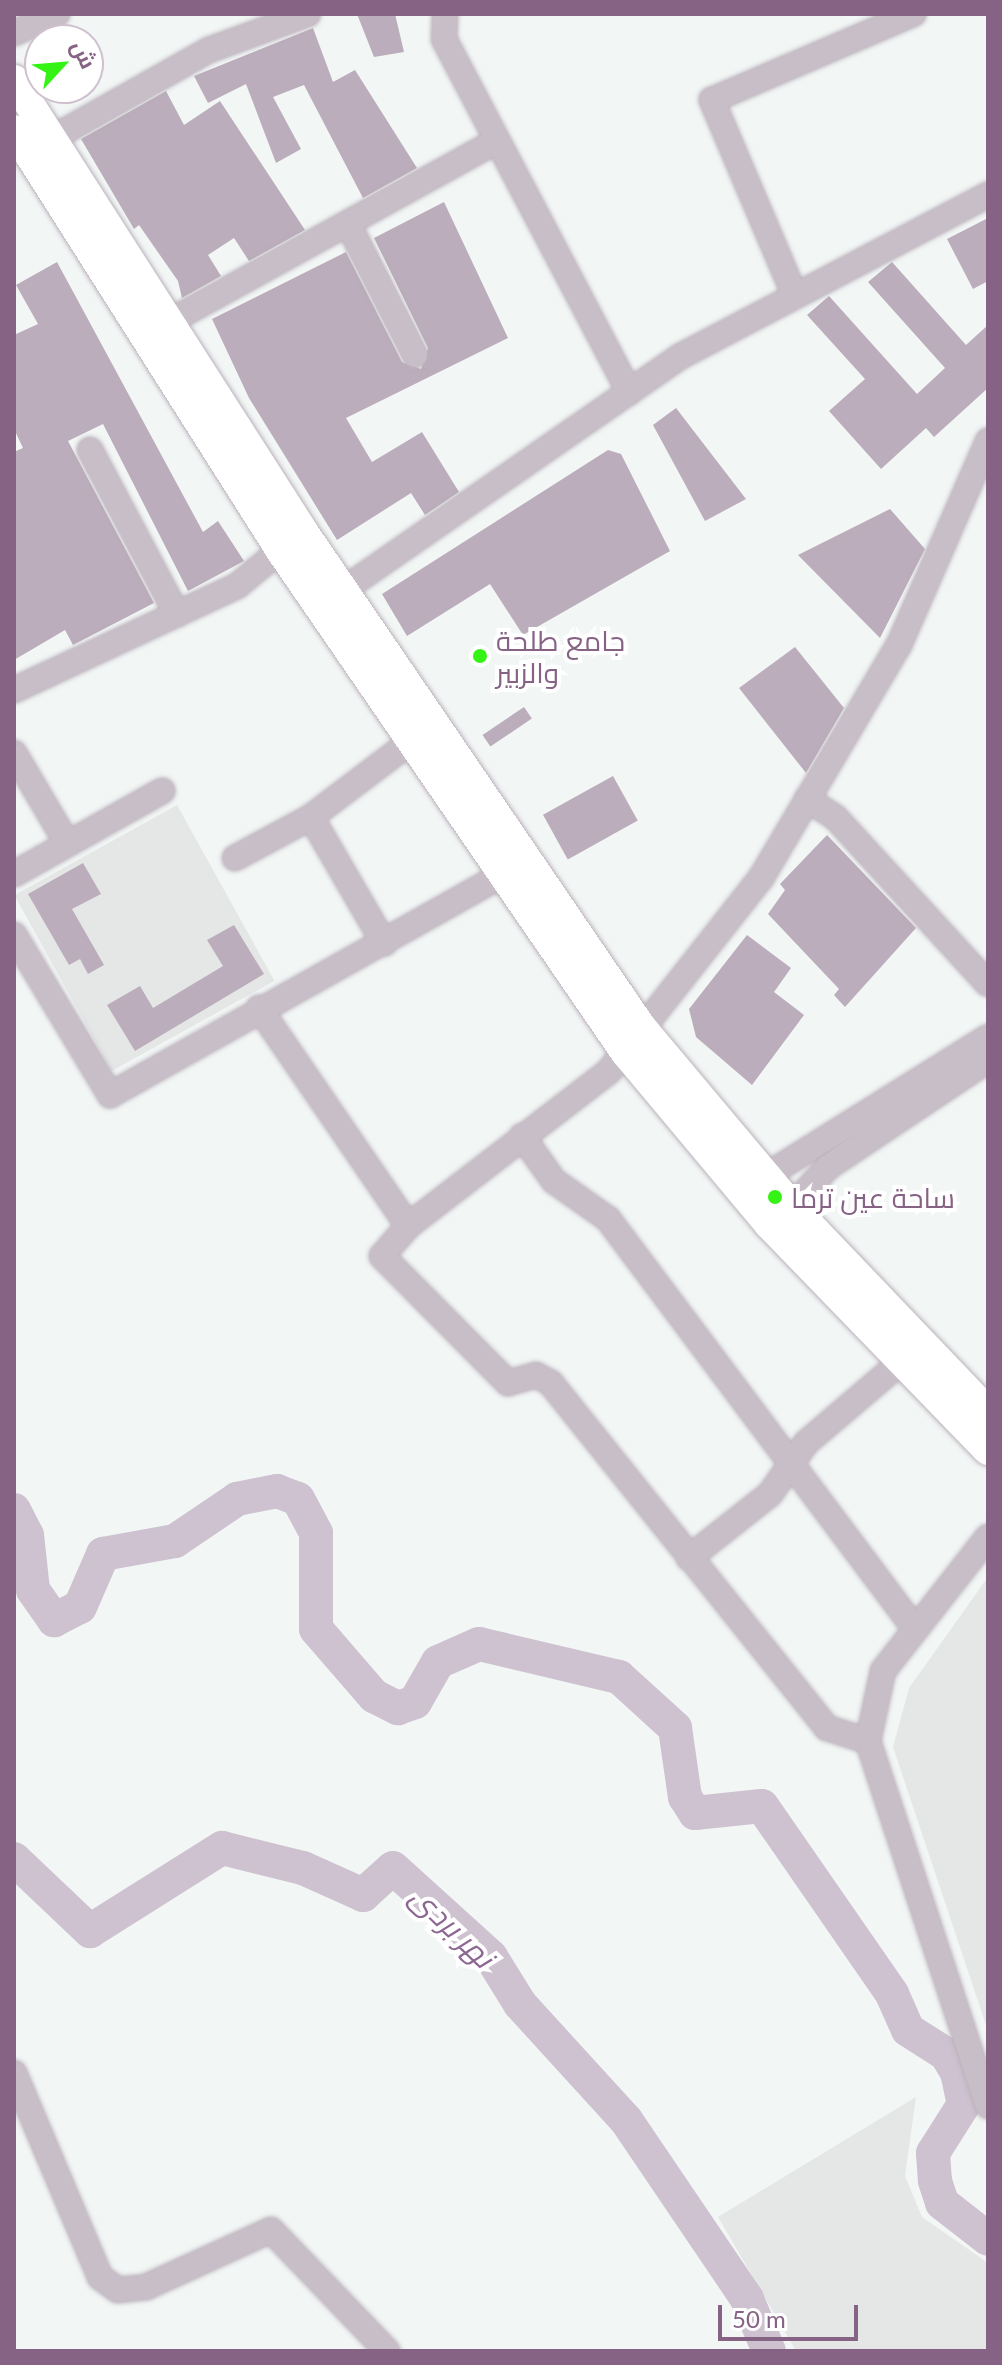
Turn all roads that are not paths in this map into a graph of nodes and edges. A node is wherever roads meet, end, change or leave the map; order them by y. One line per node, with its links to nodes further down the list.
1 (57, 14): 5 (street)
2 (308, 14): 8 (street)
3 (445, 14): 9 (street)
4 (913, 14): 12 (street)
5 (14, 33)
6 (14, 80): 8 (main road)
7 (14, 130): 13 (main road)
8 (51, 139): 13 (main road)
9 (497, 141): 11 (street); 15 (street)
10 (988, 195): 12 (street)
11 (348, 224): 13 (street); 14 (street)
12 (795, 296): 15 (street)
13 (154, 330): 18 (main road)
14 (415, 355)
15 (629, 392): 19 (street)
16 (987, 444): 25 (street)
17 (90, 450): 20 (street)
18 (291, 540): 19 (main road); 20 (street); 22 (main road)
19 (343, 590): 35 (main road)
20 (177, 614): 21 (street)
21 (15, 686)
22 (409, 743): 26 (street); 30 (main road)
23 (14, 753): 27 (street)
24 (162, 791): 27 (street)
25 (807, 799): 33 (street); 35 (street)
26 (311, 817): 28 (street); 32 (street)
27 (67, 843): 29 (street)
28 (235, 858)
29 (14, 874)
30 (501, 876): 32 (street); 37 (main road)
31 (14, 935): 34 (street)
32 (384, 943): 34 (street)
33 (988, 984)
34 (259, 1008): 42 (street)
35 (641, 1027): 37 (street); 40 (main road)
36 (988, 1037): 40 (street)
37 (626, 1053): 39 (street); 40 (main road)
38 (988, 1060): 41 (street)
39 (522, 1136): 42 (street); 46 (street)
40 (754, 1186): 41 (main road)
41 (780, 1215): 43 (main road); 44 (main road)
42 (408, 1226): 48 (street)
43 (901, 1362): 45 (main road); 46 (street)
44 (988, 1412)
45 (988, 1450)
46 (790, 1465): 48 (street); 49 (street)
47 (988, 1537): 49 (street)
48 (689, 1558): 50 (street)
49 (915, 1629): 50 (street)
50 (868, 1741): 52 (street)
51 (14, 2073): 53 (street)
52 (988, 2106)
53 (387, 2351)

